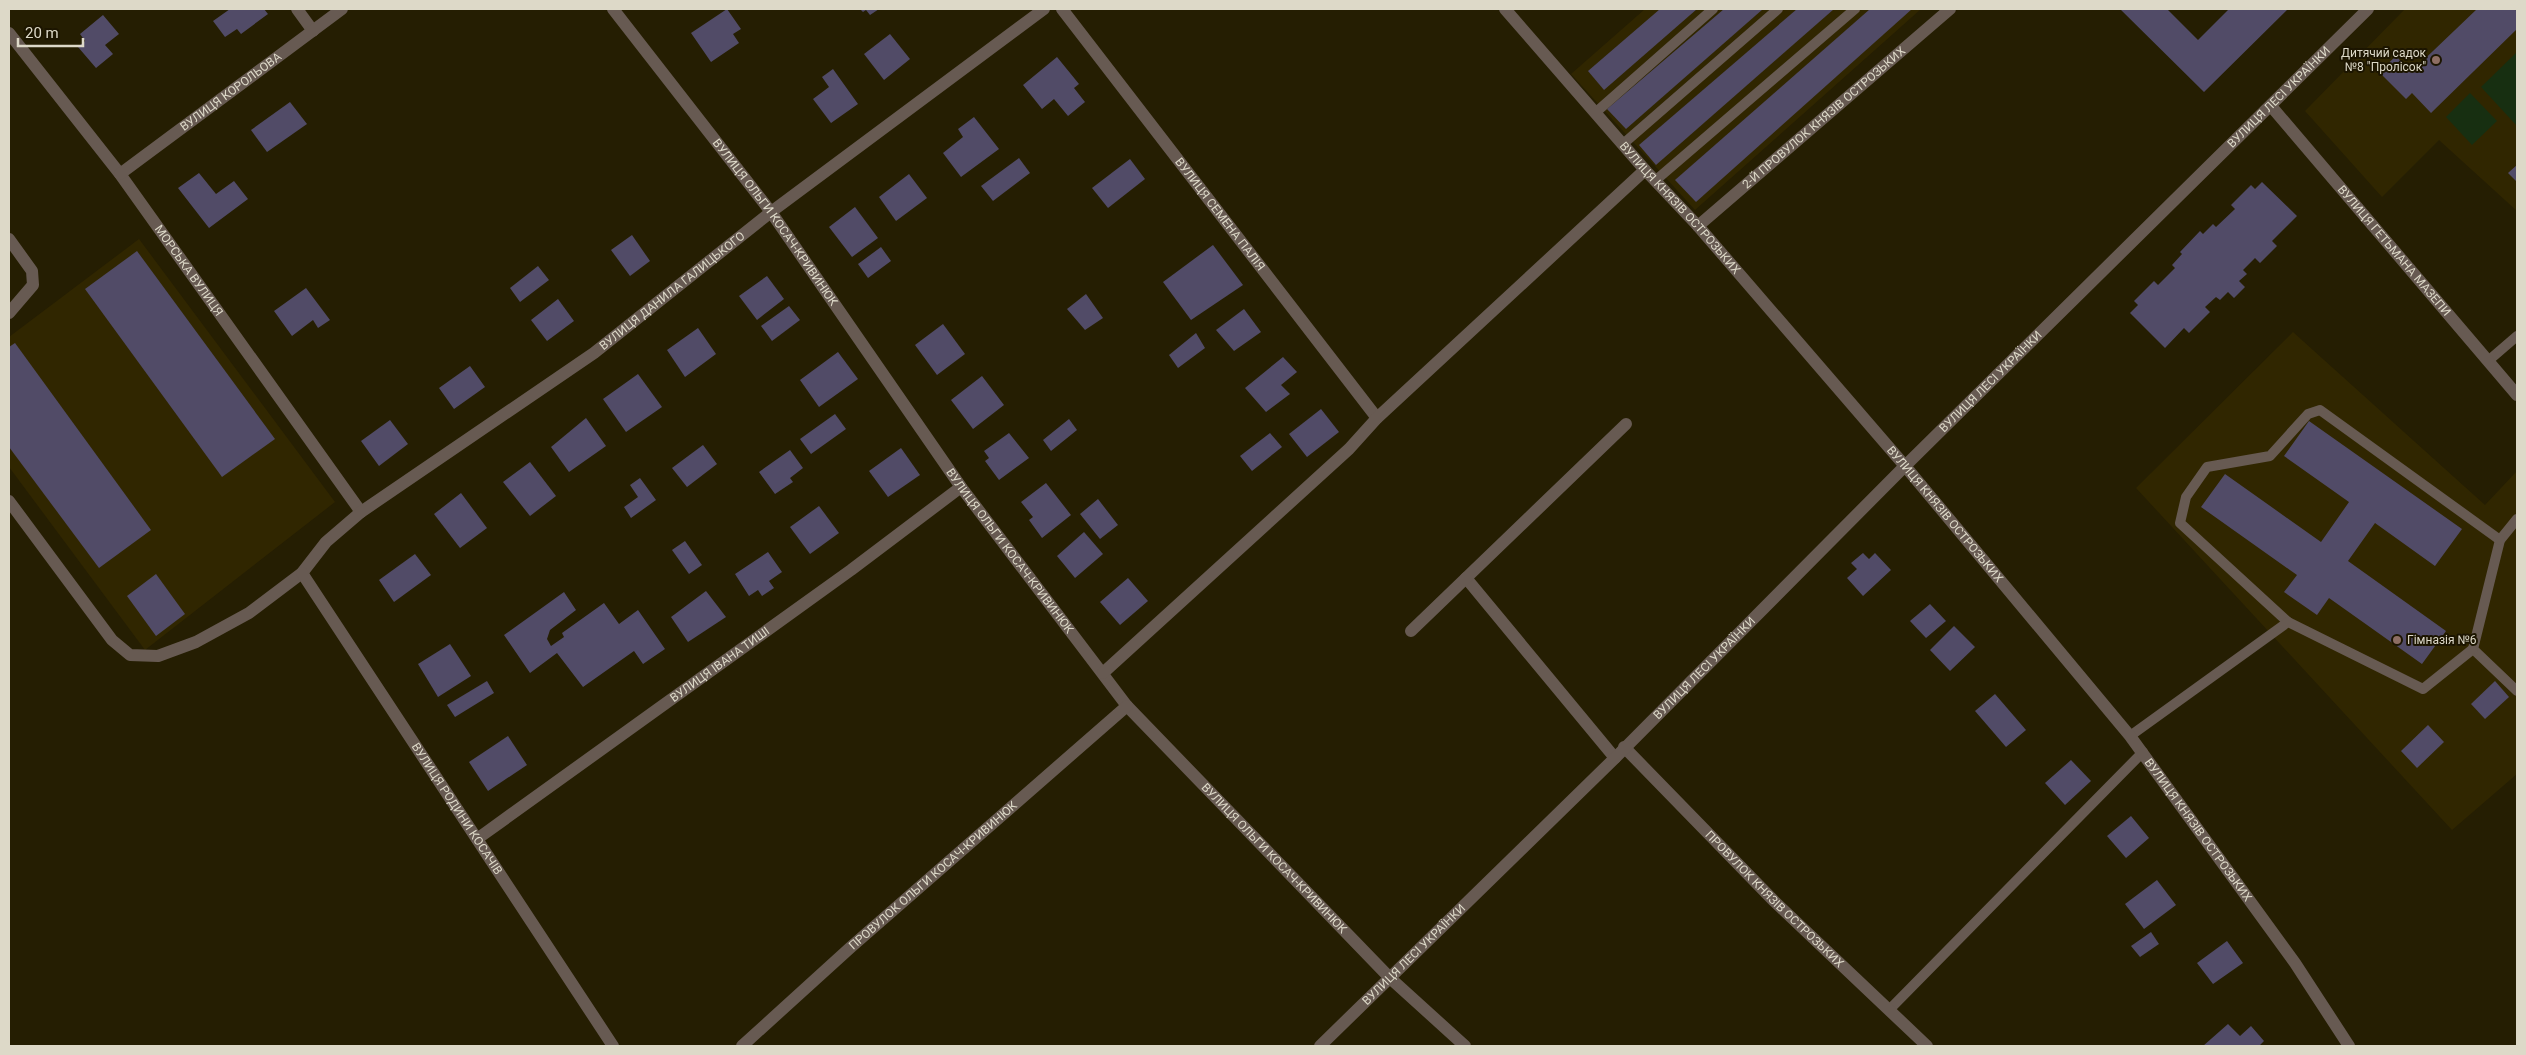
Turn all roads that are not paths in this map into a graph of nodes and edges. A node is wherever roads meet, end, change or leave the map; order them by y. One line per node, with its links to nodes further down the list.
1 (297, 9): 12 (street)
2 (342, 9): 12 (street, ВУЛИЦЯ КОРОЛЬОВА)
3 (613, 9): 20 (street, ВУЛИЦЯ ОЛЬГИ КОСАЧ-КРИВИНЮК)
4 (1044, 9): 20 (street, ВУЛИЦЯ ДАНИЛА ГАЛИЦЬКОГО)
5 (1062, 9): 27 (street, ВУЛИЦЯ СЕМЕНА ПАЛІЯ)
6 (1506, 9): 15 (street, ВУЛИЦЯ КНЯЗІВ ОСТРОЗЬКИХ)
7 (1714, 9): 15 (lane)
8 (1778, 9): 16 (lane)
9 (1855, 9): 19 (lane)
10 (1950, 9): 21 (street, 2-Й ПРОВУЛОК КНЯЗІВ ОСТРОЗЬКИХ)
11 (2368, 9): 14 (street, ВУЛИЦЯ ЛЕСІ УКРАЇНКИ)
12 (313, 31): 18 (street, ВУЛИЦЯ КОРОЛЬОВА)
13 (9, 33): 18 (street, МОРСЬКА ВУЛИЦЯ)
14 (2271, 106): 25 (street, ВУЛИЦЯ ГЕТЬМАНА МАЗЕПИ); 29 (street, ВУЛИЦЯ ЛЕСІ УКРАЇНКИ)
15 (1595, 113): 16 (street, ВУЛИЦЯ КНЯЗІВ ОСТРОЗЬКИХ)
16 (1623, 144): 17 (street, ВУЛИЦЯ КНЯЗІВ ОСТРОЗЬКИХ)
17 (1645, 170): 19 (street, ВУЛИЦЯ КНЯЗІВ ОСТРОЗЬКИХ); 27 (street)
18 (120, 174): 32 (street, МОРСЬКА ВУЛИЦЯ)
19 (1656, 180): 21 (street, ВУЛИЦЯ КНЯЗІВ ОСТРОЗЬКИХ)
20 (771, 212): 30 (street, ВУЛИЦЯ ОЛЬГИ КОСАЧ-КРИВИНЮК); 32 (street, ВУЛИЦЯ ДАНИЛА ГАЛИЦЬКОГО)
21 (1698, 226): 29 (street, ВУЛИЦЯ КНЯЗІВ ОСТРОЗЬКИХ)
22 (9, 239): 23 (street)
23 (9, 313)
24 (2517, 336): 25 (lane)
25 (2488, 361): 26 (street, ВУЛИЦЯ ГЕТЬМАНА МАЗЕПИ)
26 (2517, 394)
27 (1377, 418): 40 (street)
28 (1626, 424): 36 (street)
29 (1905, 466): 43 (street, ВУЛИЦЯ КНЯЗІВ ОСТРОЗЬКИХ); 44 (street, ВУЛИЦЯ ЛЕСІ УКРАЇНКИ)
30 (960, 487): 40 (street, ВУЛИЦЯ ОЛЬГИ КОСАЧ-КРИВИНЮК); 47 (street, ВУЛИЦЯ ІВАНА ТИШІ)
31 (9, 501): 35 (street, ВУЛИЦЯ ДАНИЛА ГАЛИЦЬКОГО)
32 (361, 512): 35 (street, ВУЛИЦЯ ДАНИЛА ГАЛИЦЬКОГО)
33 (2517, 519): 34 (lane)
34 (2500, 540): 37 (lane); 39 (lane)
35 (302, 573): 47 (street, ВУЛИЦЯ РОДИНИ КОСАЧІВ)
36 (1466, 578): 38 (street); 46 (street)
37 (2288, 622): 39 (lane); 43 (lane)
38 (1410, 631)
39 (2473, 649): 41 (lane)
40 (1103, 673): 42 (street, ВУЛИЦЯ ОЛЬГИ КОСАЧ-КРИВИНЮК)
41 (2517, 692)
42 (1127, 706): 48 (street, ВУЛИЦЯ ОЛЬГИ КОСАЧ-КРИВИНЮК); 51 (street, ПРОВУЛОК ОЛЬГИ КОСАЧ-КРИВИНЮК)
43 (2130, 736): 45 (street, ВУЛИЦЯ КНЯЗІВ ОСТРОЗЬКИХ)
44 (1624, 747): 46 (street, ВУЛИЦЯ ЛЕСІ УКРАЇНКИ); 49 (street, ПРОВУЛОК КНЯЗІВ ОСТРОЗЬКИХ)
45 (2143, 752): 49 (lane); 55 (street, ВУЛИЦЯ КНЯЗІВ ОСТРОЗЬКИХ)
46 (1615, 758): 48 (street, ВУЛИЦЯ ЛЕСІ УКРАЇНКИ)
47 (477, 839): 50 (street, ВУЛИЦЯ РОДИНИ КОСАЧІВ)
48 (1390, 978): 52 (street, ВУЛИЦЯ ЛЕСІ УКРАЇНКИ); 53 (street, ВУЛИЦЯ ОЛЬГИ КОСАЧ-КРИВИНЮК)
49 (1889, 1010): 54 (street, ПРОВУЛОК КНЯЗІВ ОСТРОЗЬКИХ)
50 (613, 1046)
51 (742, 1046)
52 (1320, 1046)
53 (1465, 1046)
54 (1928, 1046)
55 (2349, 1046)

